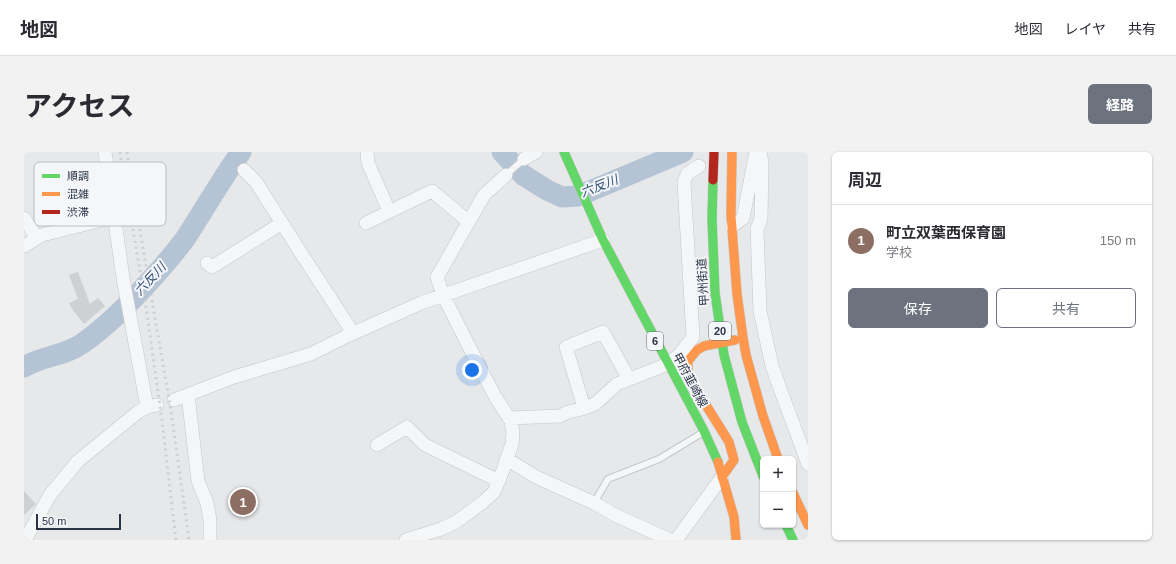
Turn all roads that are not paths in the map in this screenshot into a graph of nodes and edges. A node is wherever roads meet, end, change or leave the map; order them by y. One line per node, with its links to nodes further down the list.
1 (105, 152): 10 (street)
2 (368, 152): 14 (street)
3 (536, 152): 9 (street)
4 (564, 152): 23 (main road, 甲府韮崎線 / 6)
5 (714, 152): 29 (main road, 甲州街道 / 20, bridge)
6 (732, 152): 21 (main road, 20)
7 (756, 152): 21 (street)
8 (760, 152): 40 (street)
9 (524, 160): 13 (lane)
10 (106, 162)
11 (699, 166): 30 (street)
12 (244, 170): 17 (street)
13 (506, 175): 16 (street)
14 (389, 211): 16 (street); 18 (street)
15 (24, 218): 22 (street)
16 (469, 222): 26 (street)
17 (282, 223): 25 (street); 27 (street)
18 (366, 223)
19 (76, 226): 22 (street)
20 (115, 226): 49 (street)
21 (732, 226): 28 (main road, 20)
22 (37, 238): 24 (street)
23 (603, 240): 26 (street); 30 (main road, 甲府韮崎線 / 6)
24 (24, 246)
25 (207, 263)
26 (443, 295): 27 (street); 35 (street)
27 (354, 333): 32 (street)
28 (743, 338): 29 (main road); 38 (main road, 20)
29 (722, 342): 41 (main road, 甲州街道 / 20); 42 (main road)
30 (668, 364): 31 (street); 36 (main road, 甲府韮崎線 / 6)
31 (630, 379): 34 (street); 34 (street)
32 (188, 395): 33 (street); 50 (street)
33 (174, 400)
34 (584, 408): 35 (street)
35 (509, 418): 39 (street)
36 (704, 431): 42 (main road, 甲府韮崎線 / 6); 45 (lane)
37 (377, 445): 43 (street)
38 (777, 456)
39 (507, 459): 43 (street); 45 (street)
40 (808, 464)
41 (760, 468)
42 (722, 477): 48 (main road, 甲府韮崎線 / 6); 53 (street)
43 (498, 481): 51 (street)
44 (796, 499): 46 (main road)
45 (594, 503): 52 (street)
46 (808, 525)
47 (787, 528): 54 (main road)
48 (739, 538)
49 (25, 540)
50 (210, 540)
51 (406, 540)
52 (670, 540)
53 (676, 540)
54 (793, 540)

